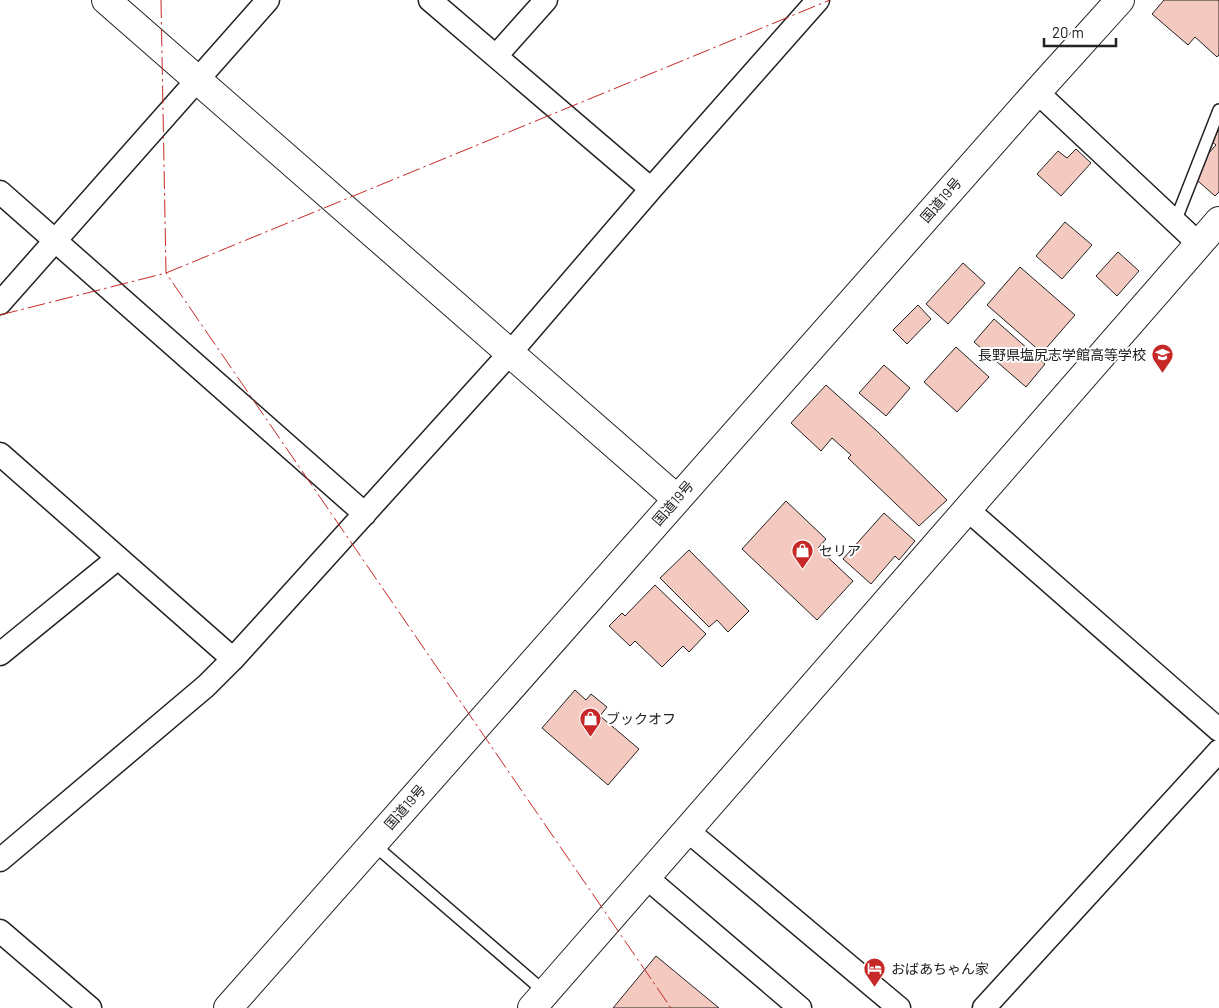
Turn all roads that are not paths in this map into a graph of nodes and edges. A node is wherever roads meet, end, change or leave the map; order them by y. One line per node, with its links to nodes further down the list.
1 (106, 0): 8 (main road)
2 (268, 0): 8 (street)
3 (430, 0): 7 (street)
4 (546, 0): 7 (street)
5 (818, 0): 11 (street)
6 (1120, 0): 9 (main road, 国道19号)
7 (496, 56): 11 (street)
8 (197, 81): 15 (street); 18 (main road)
9 (1037, 92): 14 (street); 20 (main road, 国道19号)
10 (1219, 110): 14 (lane)
11 (650, 189): 18 (street)
12 (0, 192): 15 (street)
13 (1219, 221): 16 (main road)
14 (1175, 222): 16 (street)
15 (54, 240): 17 (street); 22 (street)
16 (1199, 244): 21 (main road)
17 (0, 303)
18 (510, 353): 20 (main road); 22 (street)
19 (3, 462): 23 (street)
20 (677, 499): 29 (main road, 国道19号)
21 (968, 510): 26 (street); 28 (main road)
22 (365, 514): 25 (street)
23 (118, 558): 24 (street); 25 (street)
24 (0, 654)
25 (233, 658): 30 (street)
26 (1219, 730)
27 (1219, 751): 38 (street)
28 (688, 831): 31 (main road); 37 (street)
29 (373, 844): 33 (lane); 35 (main road, 国道19号)
30 (0, 860)
31 (647, 878): 33 (main road); 36 (street)
32 (0, 931): 34 (street)
33 (539, 1000)
34 (90, 1008)
35 (228, 1008)
36 (800, 1008)
37 (899, 1008)
38 (984, 1008)

